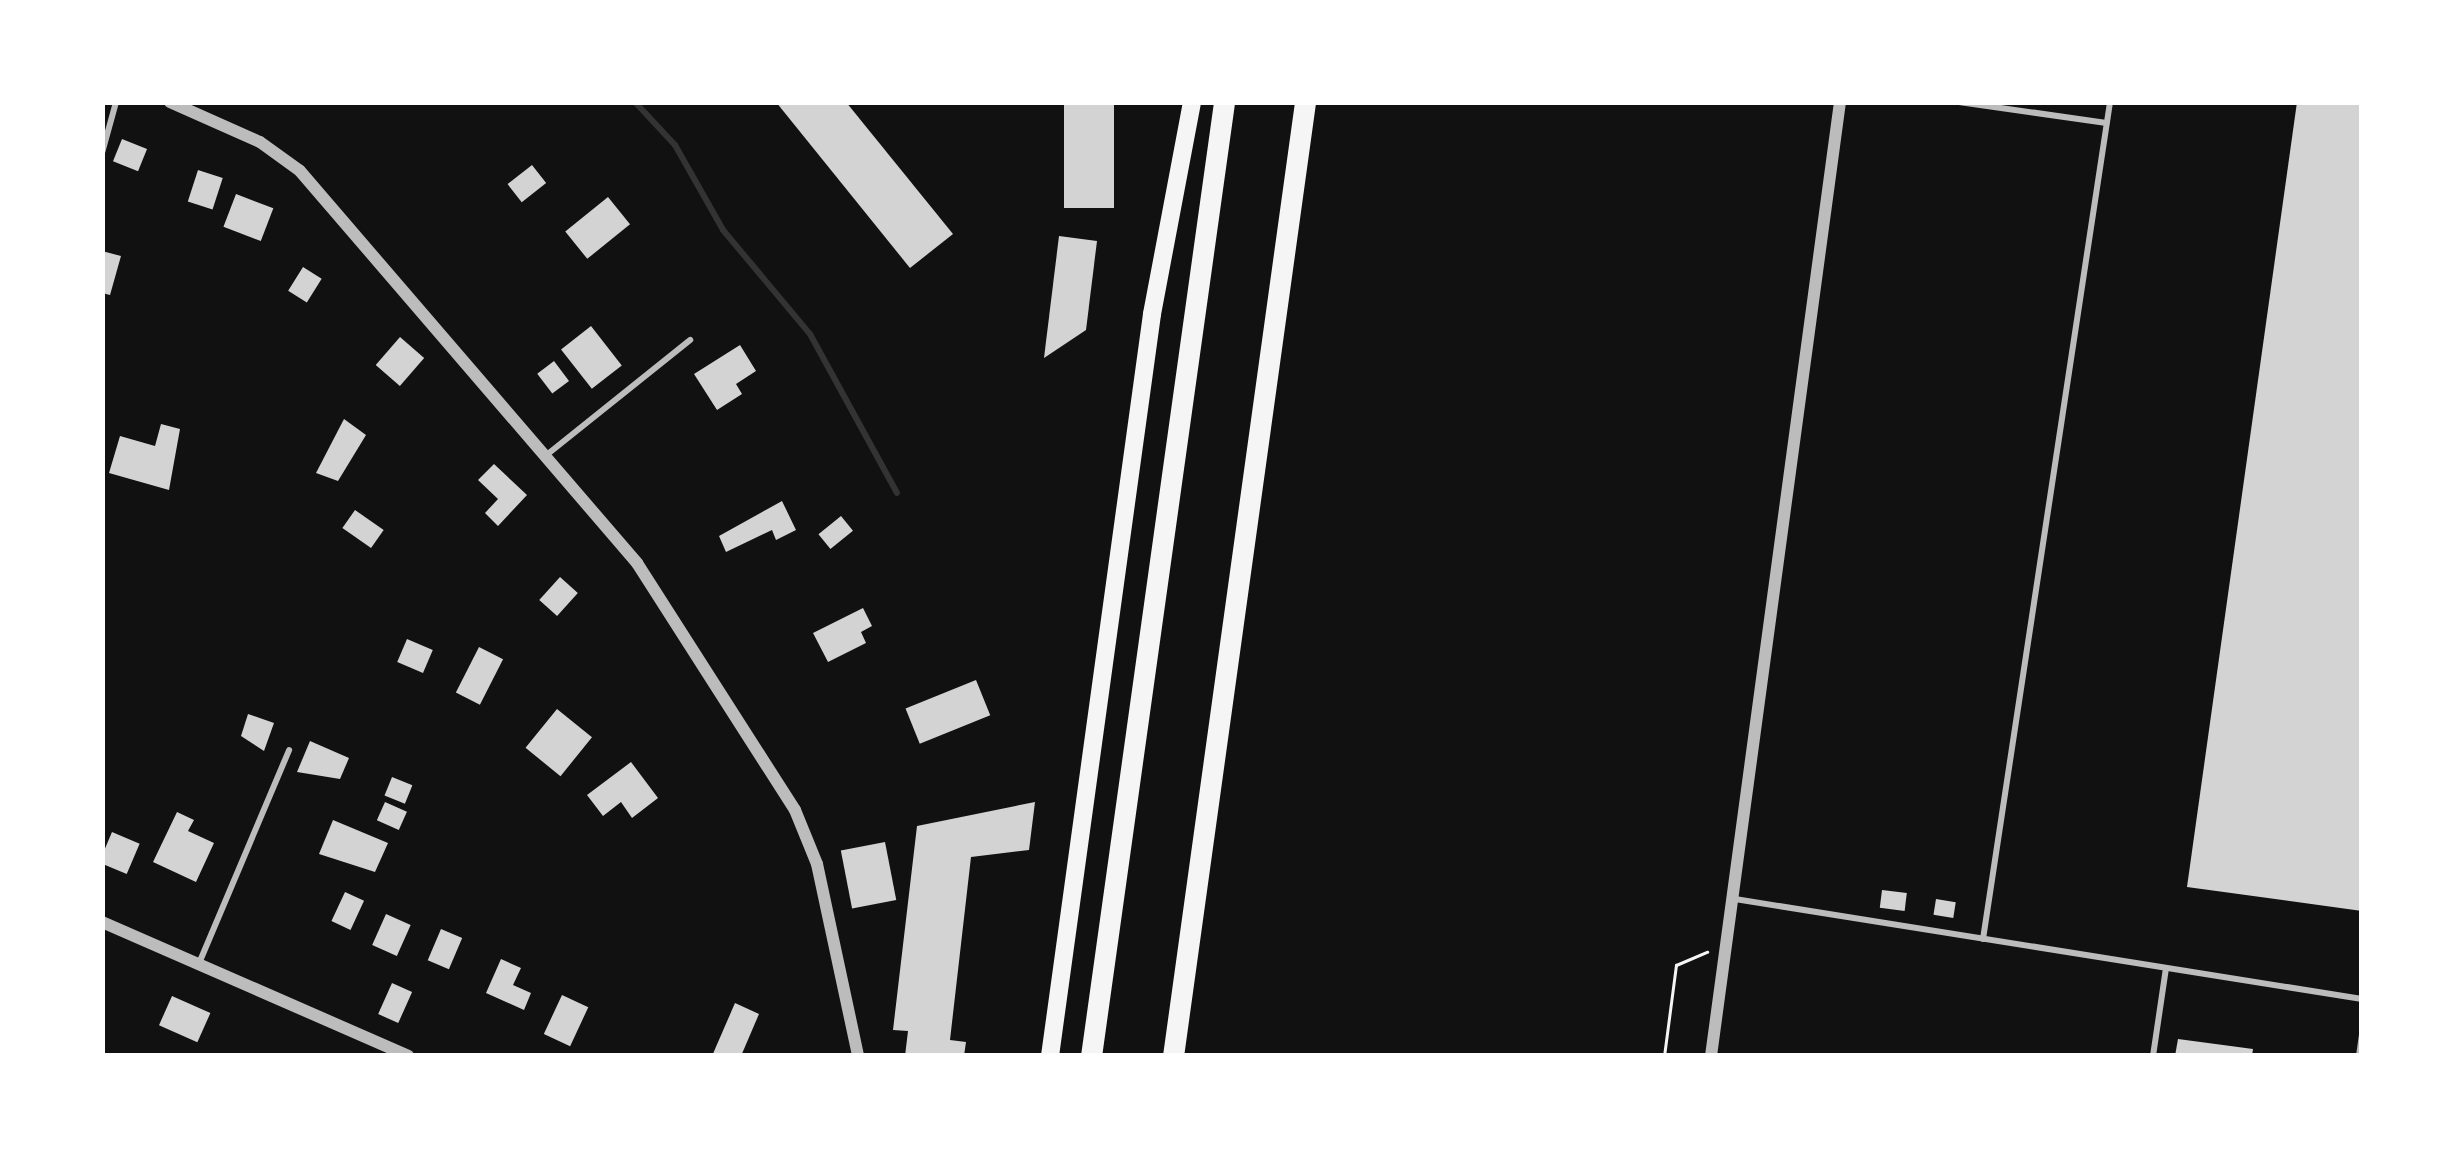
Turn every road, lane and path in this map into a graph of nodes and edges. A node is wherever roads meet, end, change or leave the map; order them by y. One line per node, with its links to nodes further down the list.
1 (116, 102): 10 (lane)
2 (170, 102): 12 (street)
3 (1192, 102): 24 (main road)
4 (1224, 102): 25 (highway)
5 (1305, 102): 26 (highway)
6 (1840, 102): 14 (street)
7 (1959, 102): 9 (lane)
8 (2110, 102): 9 (lane)
9 (2107, 123): 16 (lane)
10 (102, 153)
11 (691, 340): 12 (lane)
12 (549, 453): 23 (street)
13 (290, 750): 18 (lane)
14 (1731, 899): 16 (lane); 17 (street)
15 (102, 922): 18 (street)
16 (1983, 939): 19 (lane)
17 (1726, 944): 27 (path); 28 (street)
18 (199, 964): 22 (street)
19 (2166, 968): 20 (lane); 29 (lane)
20 (2362, 999)
21 (2362, 1035): 30 (lane)
22 (408, 1056)
23 (858, 1056)
24 (1050, 1056)
25 (1091, 1056)
26 (1172, 1056)
27 (1664, 1056)
28 (1711, 1056)
29 (2153, 1056)
30 (2359, 1056)

